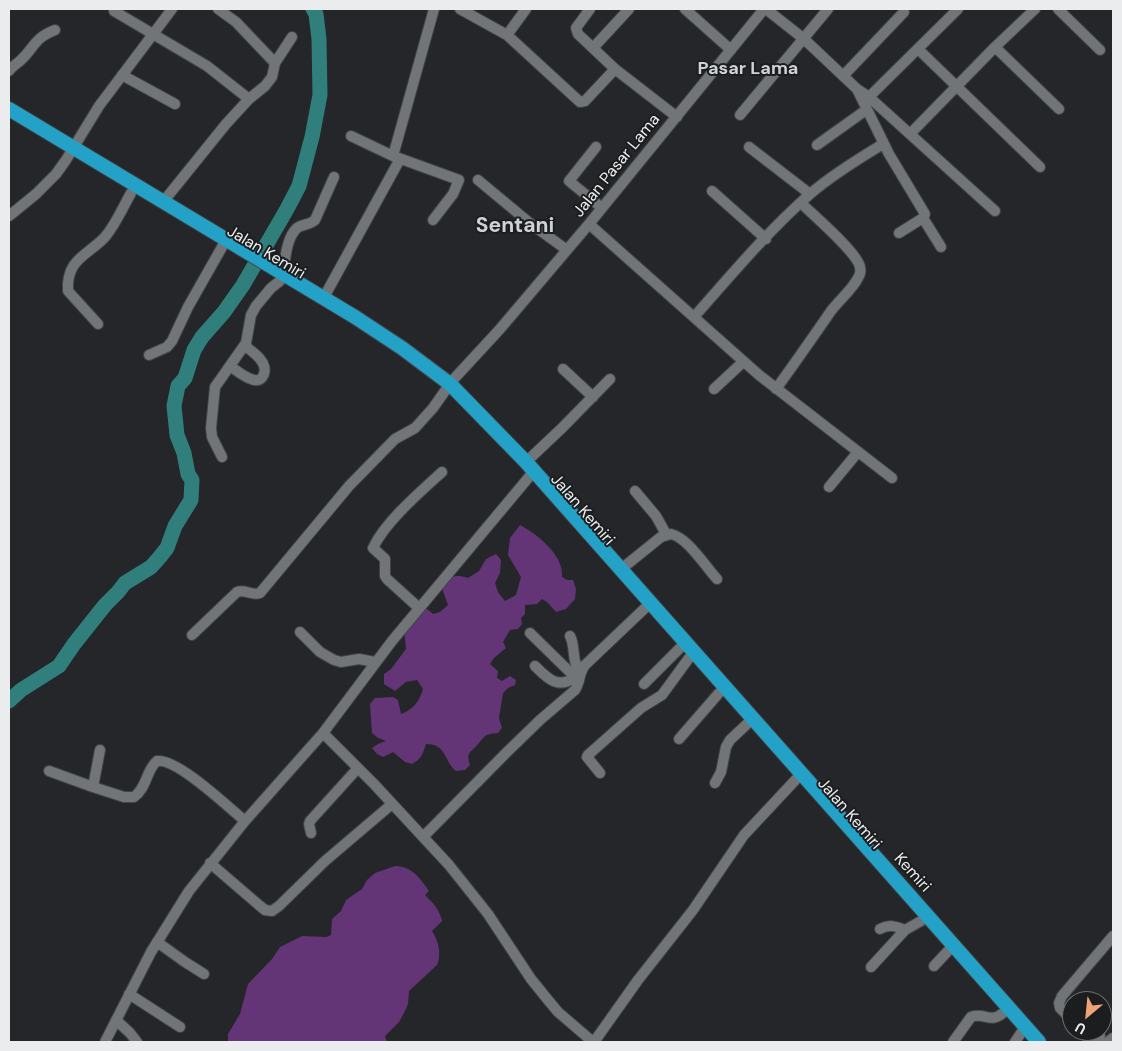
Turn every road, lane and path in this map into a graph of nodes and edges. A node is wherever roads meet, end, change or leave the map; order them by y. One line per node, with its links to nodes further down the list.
1 (172, 9): 17 (street)
2 (218, 9): 26 (street)
3 (434, 9): 49 (street)
4 (460, 9): 18 (street)
5 (526, 9): 18 (street)
6 (590, 9): 22 (street)
7 (629, 9): 22 (street)
8 (685, 9): 24 (street)
9 (765, 9): 20 (street); 24 (street, Jalan Pasar Lama)
10 (828, 9): 20 (street)
11 (958, 9): 23 (street)
12 (1036, 9): 21 (street)
13 (1058, 9): 25 (street)
14 (114, 11): 17 (street)
15 (904, 12): 30 (street)
16 (55, 30): 28 (street)
17 (154, 34): 29 (street); 34 (street)
18 (507, 35): 27 (street)
19 (292, 37): 26 (street)
20 (804, 39): 30 (street); 39 (street)
21 (995, 47): 31 (street); 38 (street)
22 (593, 48): 27 (street)
23 (918, 49): 31 (street); 33 (street)
24 (731, 50): 40 (street, Jalan Pasar Lama)
25 (1100, 50)
26 (275, 63): 34 (street)
27 (615, 69): 40 (street)
28 (9, 71)
29 (122, 75): 35 (street); 48 (street)
30 (843, 76): 32 (street)
31 (958, 86): 42 (street); 50 (street)
32 (857, 89): 33 (street); 37 (street)
33 (869, 97): 42 (street)
34 (249, 100): 56 (street)
35 (175, 104)
36 (9, 109): 48 (highway, Jalan Kemiri)
37 (866, 110): 44 (street); 45 (street)
38 (1059, 110)
39 (740, 115)
40 (677, 117): 58 (street, Jalan Pasar Lama)
41 (9, 118): 48 (highway, Jalan Kemiri)
42 (910, 134): 59 (street)
43 (351, 136): 49 (street)
44 (883, 144): 55 (street); 61 (street)
45 (817, 145)
46 (749, 147): 55 (street)
47 (596, 148): 58 (street)
48 (71, 152): 54 (highway, Jalan Kemiri); 56 (highway, Jalan Kemiri); 60 (street)
49 (396, 157): 62 (street); 70 (street)
50 (1040, 167)
51 (334, 177): 69 (street)
52 (478, 180): 68 (street)
53 (712, 191): 65 (street)
54 (131, 193): 66 (highway, Jalan Kemiri); 72 (street)
55 (810, 194): 57 (street)
56 (163, 202): 66 (highway, Jalan Kemiri)
57 (801, 203): 65 (street); 81 (street)
58 (602, 208): 63 (street, Jalan Pasar Lama)
59 (995, 212)
60 (9, 216)
61 (923, 218): 64 (street); 67 (street)
62 (433, 220)
63 (589, 224): 68 (street, Jalan Pasar Lama); 71 (street)
64 (899, 232)
65 (766, 238): 71 (street)
66 (230, 247): 69 (highway, Jalan Kemiri); 74 (street)
67 (941, 247)
68 (567, 250): 79 (street, Jalan Pasar Lama)
69 (279, 276): 70 (highway, Jalan Kemiri); 73 (street); 79 (highway, Jalan Kemiri)
70 (323, 298): 79 (highway, Jalan Kemiri)
71 (694, 317): 75 (street)
72 (98, 324)
73 (244, 346): 76 (street); 76 (street)
74 (149, 355)
75 (743, 362): 80 (street); 81 (street)
76 (230, 366): 84 (street)
77 (563, 369): 82 (street)
78 (610, 379): 82 (street)
79 (447, 388): 85 (highway, Jalan Kemiri); 97 (street, Jalan Pasar Lama)
80 (714, 389)
81 (776, 389): 83 (street)
82 (593, 397): 85 (street)
83 (858, 452): 87 (street); 88 (street)
84 (222, 457)
85 (529, 470): 91 (highway, Jalan Kemiri); 93 (street); 94 (highway, Jalan Kemiri)
86 (442, 472): 93 (street)
87 (892, 478)
88 (829, 487)
89 (635, 492): 90 (street)
90 (666, 534): 91 (street); 92 (street)
91 (620, 570): 99 (highway, Jalan Kemiri)
92 (717, 579)
93 (419, 608): 100 (street)
94 (644, 608): 99 (highway, Jalan Kemiri); 102 (street)
95 (300, 632): 100 (street)
96 (530, 633): 102 (street)
97 (192, 634)
98 (570, 636): 102 (street)
99 (691, 657): 103 (street); 104 (highway, Jalan Kemiri); 111 (street); 112 (highway, Kemiri)
100 (375, 662): 106 (street)
101 (536, 666): 102 (street)
102 (578, 676): 118 (street)
103 (644, 684)
104 (719, 693): 105 (highway, Jalan Kemiri); 107 (street)
105 (747, 724): 112 (highway, Jalan Kemiri); 113 (street)
106 (323, 732): 109 (street); 116 (street)
107 (679, 739)
108 (100, 750): 114 (street)
109 (358, 768): 115 (street); 117 (street)
110 (48, 771): 114 (street)
111 (600, 773)
112 (798, 777): 120 (highway, Jalan Kemiri); 141 (street); 142 (highway, Kemiri)
113 (715, 783)
114 (93, 786): 116 (street)
115 (392, 804): 118 (street); 119 (street)
116 (245, 821): 119 (street)
117 (312, 833)
118 (423, 837): 141 (street)
119 (210, 863): 124 (street)
120 (921, 921): 122 (street); 125 (highway, Jalan Kemiri)
121 (880, 929): 122 (street)
122 (904, 930): 127 (street)
123 (1113, 936): 129 (street)
124 (157, 942): 128 (street); 130 (street)
125 (948, 951): 126 (street); 133 (highway, Jalan Kemiri)
126 (934, 966)
127 (871, 967)
128 (204, 974)
129 (1066, 991)
130 (129, 994): 134 (street); 135 (street)
131 (1062, 996): 132 (street)
132 (1062, 1010)
133 (1002, 1012): 137 (highway, Jalan Kemiri); 138 (street)
134 (116, 1020): 139 (street); 140 (street)
135 (180, 1027)
136 (1113, 1038): 143 (street)
137 (1021, 1039)
138 (956, 1041)
139 (105, 1042)
140 (137, 1042)
141 (594, 1042)
142 (1039, 1042)
143 (1108, 1042)

